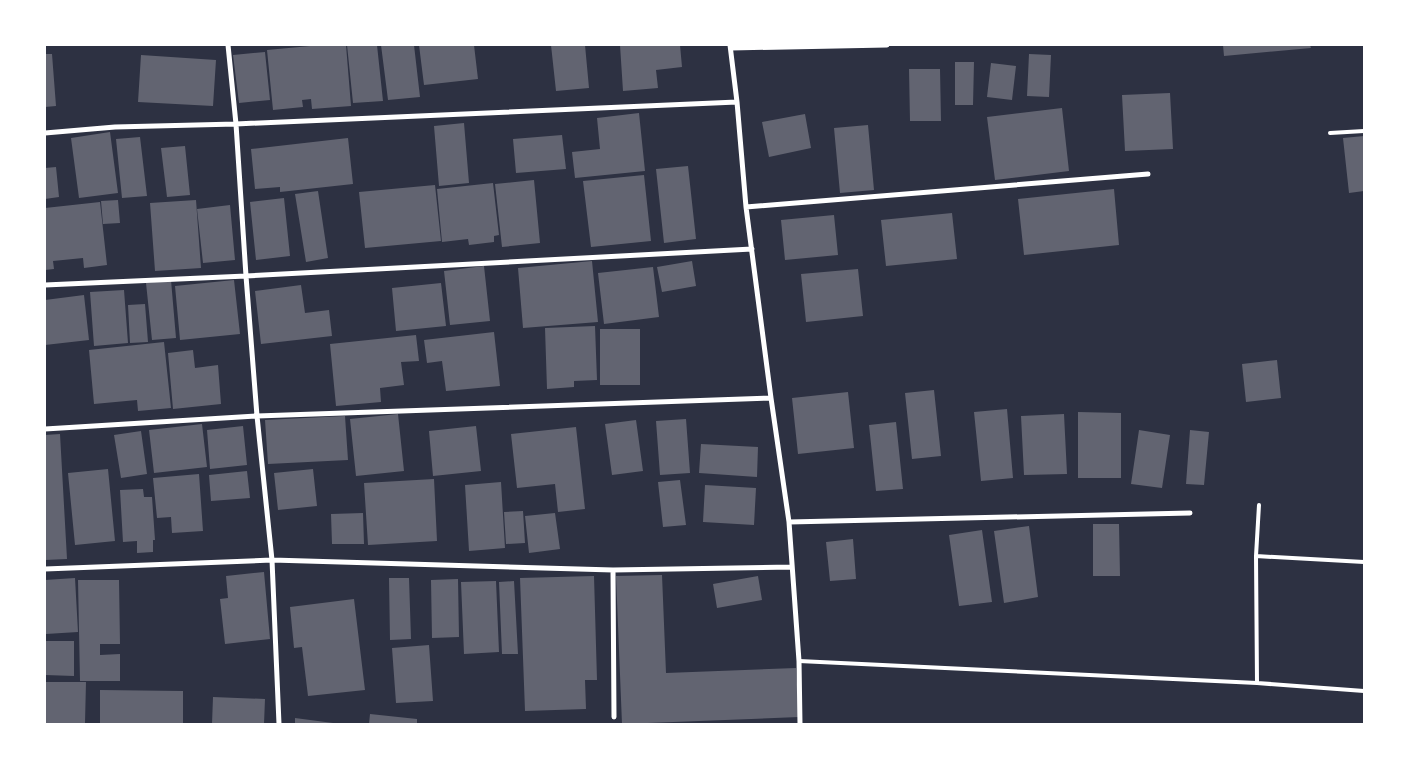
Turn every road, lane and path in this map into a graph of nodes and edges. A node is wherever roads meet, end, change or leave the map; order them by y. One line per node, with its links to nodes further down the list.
1 (228, 45): 5 (street)
2 (887, 45): 3 (street)
3 (731, 46): 4 (street)
4 (737, 102): 5 (street); 10 (street)
5 (236, 124): 7 (street); 12 (street)
6 (1364, 131): 8 (lane)
7 (45, 133)
8 (1330, 133)
9 (1148, 174): 10 (street)
10 (746, 207): 11 (street)
11 (752, 249): 12 (street); 14 (street)
12 (246, 276): 13 (street); 15 (street)
13 (45, 285)
14 (771, 398): 15 (street); 19 (street)
15 (258, 416): 16 (street); 21 (street)
16 (45, 429)
17 (1258, 505): 20 (lane)
18 (1190, 513): 19 (street)
19 (789, 522): 24 (street)
20 (1256, 556): 22 (lane); 27 (lane)
21 (272, 560): 23 (street); 25 (street); 30 (street)
22 (1364, 562)
23 (45, 568)
24 (792, 568): 25 (street); 26 (street)
25 (613, 570): 29 (street)
26 (799, 661): 27 (lane); 31 (street)
27 (1257, 683): 28 (lane)
28 (1364, 691)
29 (614, 717)
30 (279, 724)
31 (800, 724)

